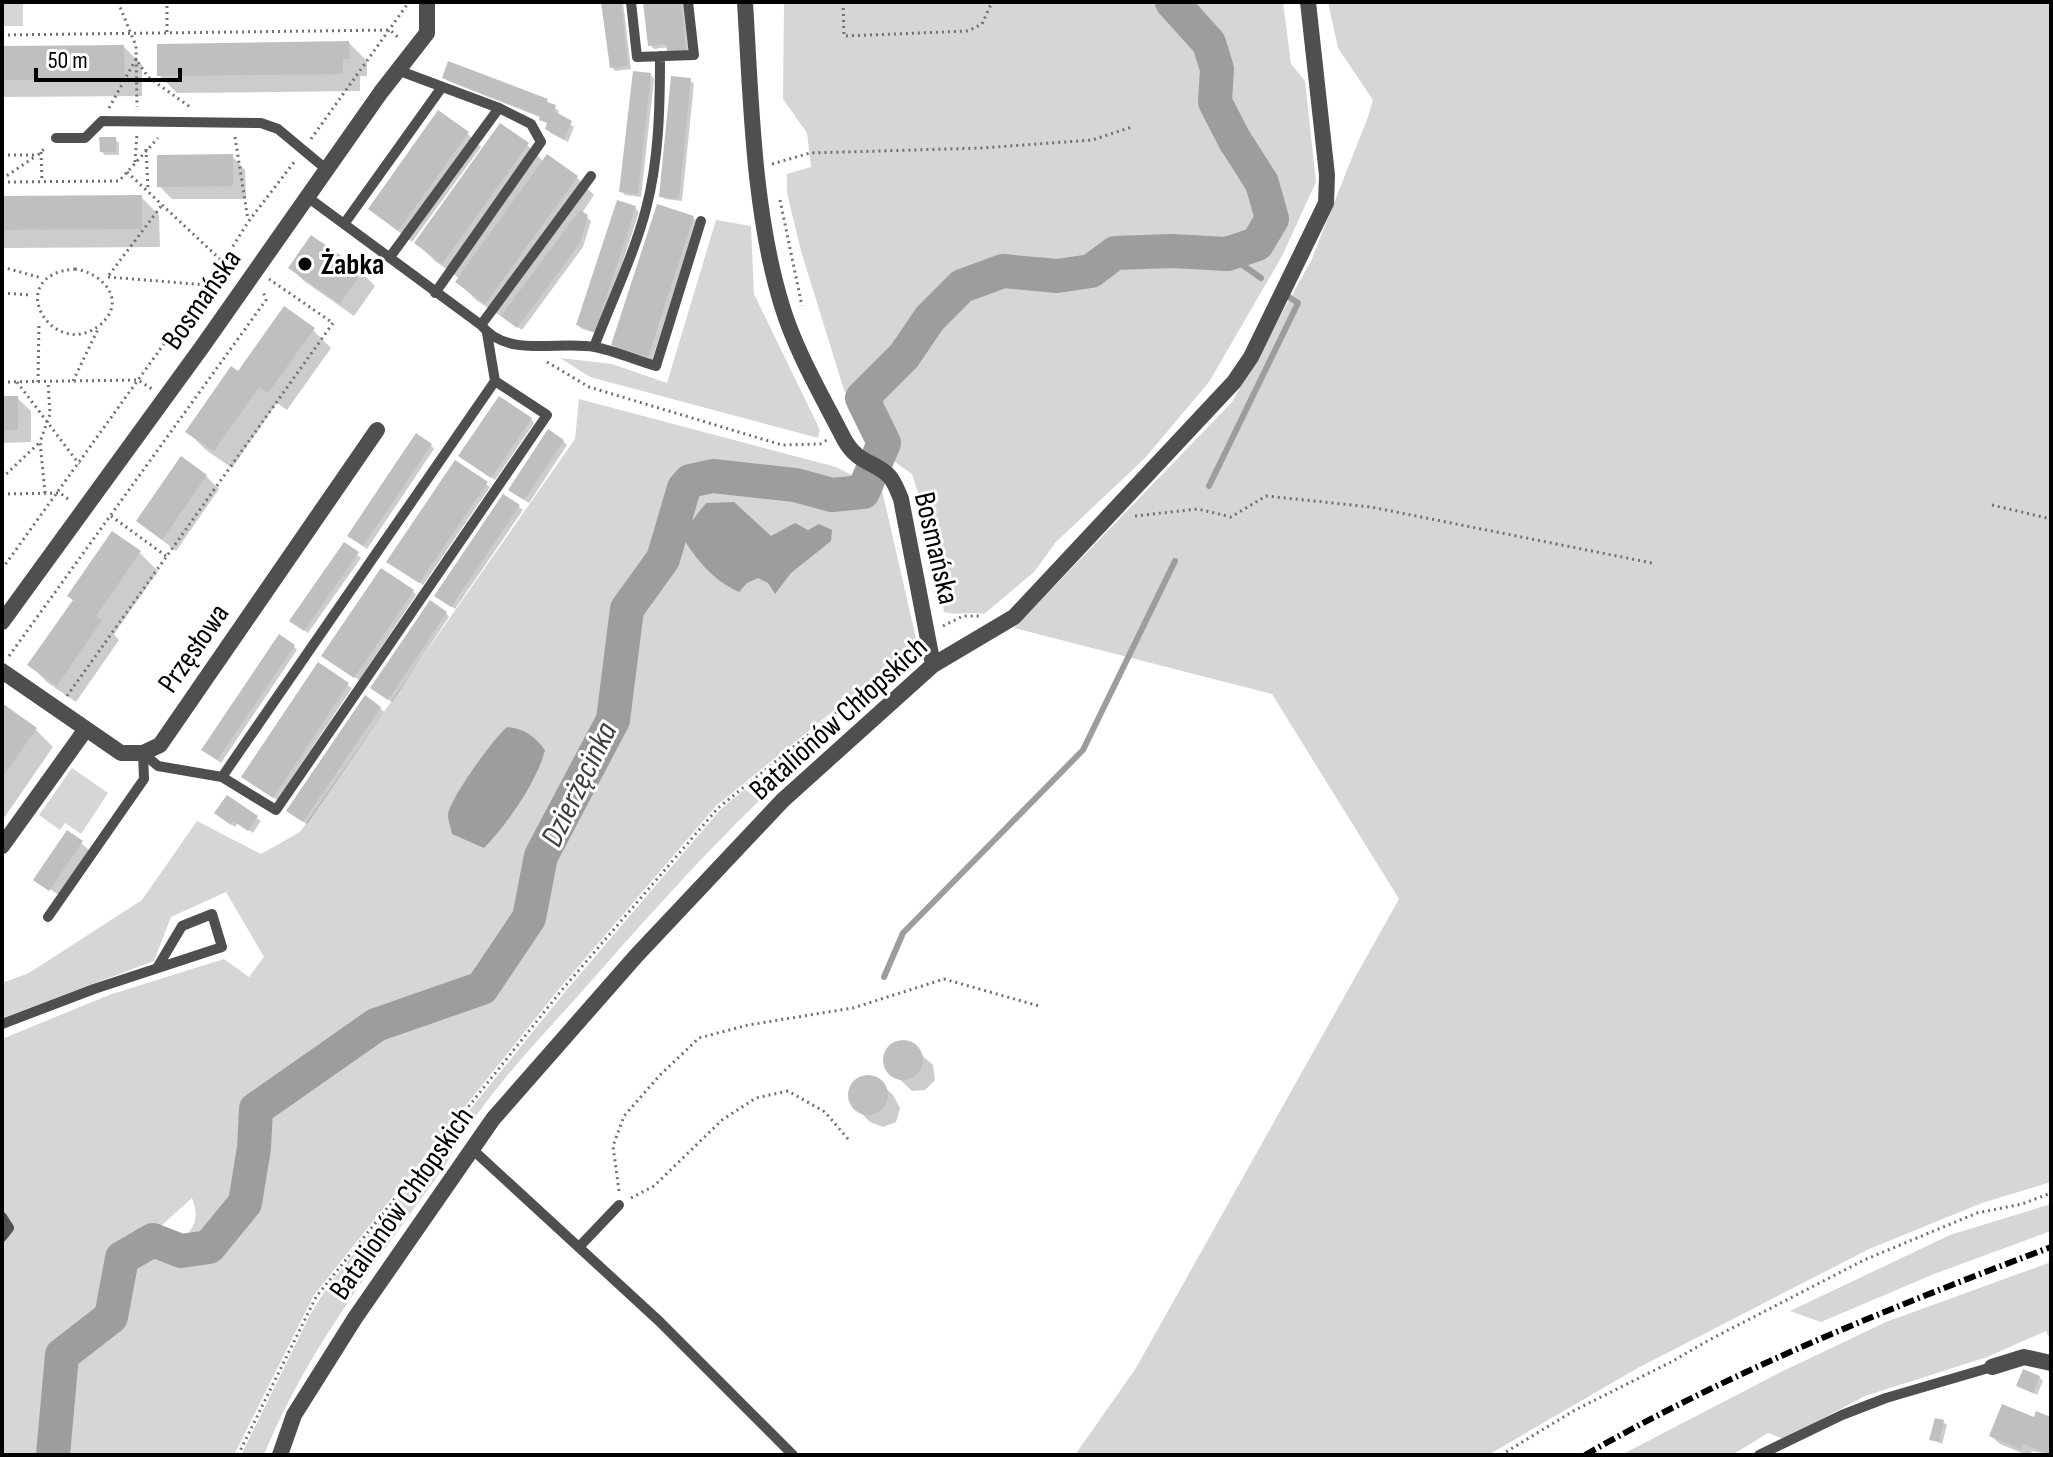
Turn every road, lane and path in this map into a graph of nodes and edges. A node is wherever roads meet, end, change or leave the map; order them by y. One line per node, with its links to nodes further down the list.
1 (118, 2): 13 (path)
2 (167, 2): 12 (path)
3 (409, 2): 11 (path)
4 (427, 2): 15 (street, Bosmańska)
5 (631, 2): 16 (lane)
6 (688, 2): 16 (lane)
7 (745, 2): 32 (street, Bosmańska)
8 (843, 2): 9 (path)
9 (992, 2)
10 (1308, 2): 82 (street, Batalionów Chłopskich)
11 (390, 30): 12 (path); 15 (path); 28 (path)
12 (167, 32): 13 (path)
13 (131, 33): 14 (path); 17 (path)
14 (2, 35)
15 (413, 53): 18 (street, Bosmańska)
16 (660, 56): 62 (lane)
17 (136, 59): 21 (path); 22 (path); 23 (path)
18 (400, 71): 19 (lane); 33 (street, Bosmańska)
19 (442, 87): 20 (lane); 44 (lane)
20 (499, 108): 45 (lane); 55 (lane)
21 (102, 121): 22 (lane); 25 (lane)
22 (137, 122): 23 (lane); 31 (path)
23 (211, 122): 28 (lane); 43 (path)
24 (1132, 127): 32 (path)
25 (56, 138): 29 (path)
26 (170, 138): 27 (path)
27 (146, 149): 31 (path); 38 (path)
28 (303, 150): 33 (lane); 43 (path)
29 (40, 153): 30 (path); 36 (path); 37 (path)
30 (2, 155)
31 (135, 162): 34 (path)
32 (758, 168): 73 (street, Bosmańska)
33 (326, 169): 40 (street, Bosmańska)
34 (127, 172): 37 (path); 38 (path)
35 (591, 176): 60 (lane)
36 (2, 180): 37 (path)
37 (42, 182)
38 (148, 191): 41 (path)
39 (778, 192): 58 (path)
40 (306, 196): 44 (lane); 70 (street, Bosmańska)
41 (162, 205): 46 (path); 49 (path)
42 (701, 221): 62 (lane)
43 (248, 222): 46 (path)
44 (344, 224): 45 (lane)
45 (390, 257): 55 (lane)
46 (223, 262): 52 (path)
47 (2, 267): 50 (path)
48 (262, 274): 85 (path)
49 (108, 277): 51 (path); 52 (path)
50 (42, 278): 51 (path); 56 (path)
51 (104, 282): 59 (path)
52 (207, 285): 63 (path)
53 (262, 290): 83 (path)
54 (2, 293): 56 (path)
55 (435, 293): 60 (lane)
56 (32, 295): 57 (path)
57 (32, 306)
58 (802, 306)
59 (100, 324): 64 (path); 68 (path)
60 (484, 329): 61 (lane); 65 (lane)
61 (531, 347): 62 (lane); 73 (path)
62 (594, 347)
63 (138, 380): 64 (path); 70 (path); 75 (path)
64 (73, 381): 69 (path)
65 (495, 381): 96 (lane); 96 (lane)
66 (2, 382): 67 (path)
67 (17, 382): 68 (path); 71 (path)
68 (38, 382): 69 (path)
69 (48, 382): 71 (path)
70 (165, 398): 81 (street, Bosmańska)
71 (47, 423): 74 (path); 75 (path)
72 (377, 430): 95 (street, Przęsłowa)
73 (841, 433): 91 (street, Bosmańska)
74 (40, 442): 76 (path); 77 (path)
75 (79, 464): 78 (path)
76 (2, 478)
77 (45, 493): 78 (path); 79 (path)
78 (58, 493): 81 (path); 87 (path)
79 (2, 494)
80 (1992, 505): 84 (path)
81 (84, 509): 89 (street, Bosmańska)
82 (1111, 513): 86 (path); 91 (street, Batalionów Chłopskich)
83 (111, 516): 85 (path); 92 (path)
84 (2051, 519)
85 (167, 557): 93 (path)
86 (1652, 563)
87 (2, 569)
88 (985, 617): 90 (path)
89 (2, 622)
90 (935, 632)
91 (933, 665): 103 (street, Batalionów Chłopskich)
92 (2, 668): 93 (street)
93 (57, 709): 94 (street)
94 (86, 729): 95 (street); 97 (street)
95 (143, 753): 96 (lane); 98 (lane)
96 (222, 777)
97 (2, 846)
98 (48, 917)
99 (157, 968): 99 (lane); 101 (lane)
100 (1039, 1006): 105 (path)
101 (2, 1024)
102 (848, 1139): 105 (path)
103 (472, 1149): 108 (lane); 111 (street, Batalionów Chłopskich)
104 (2051, 1193): 113 (path)
105 (619, 1205): 108 (lane)
106 (2, 1217): 107 (lane)
107 (2, 1237)
108 (579, 1247): 112 (lane)
109 (2051, 1363): 110 (street)
110 (1992, 1367): 114 (lane)
111 (280, 1455)
112 (793, 1455)
113 (1501, 1455)
114 (1759, 1455)

